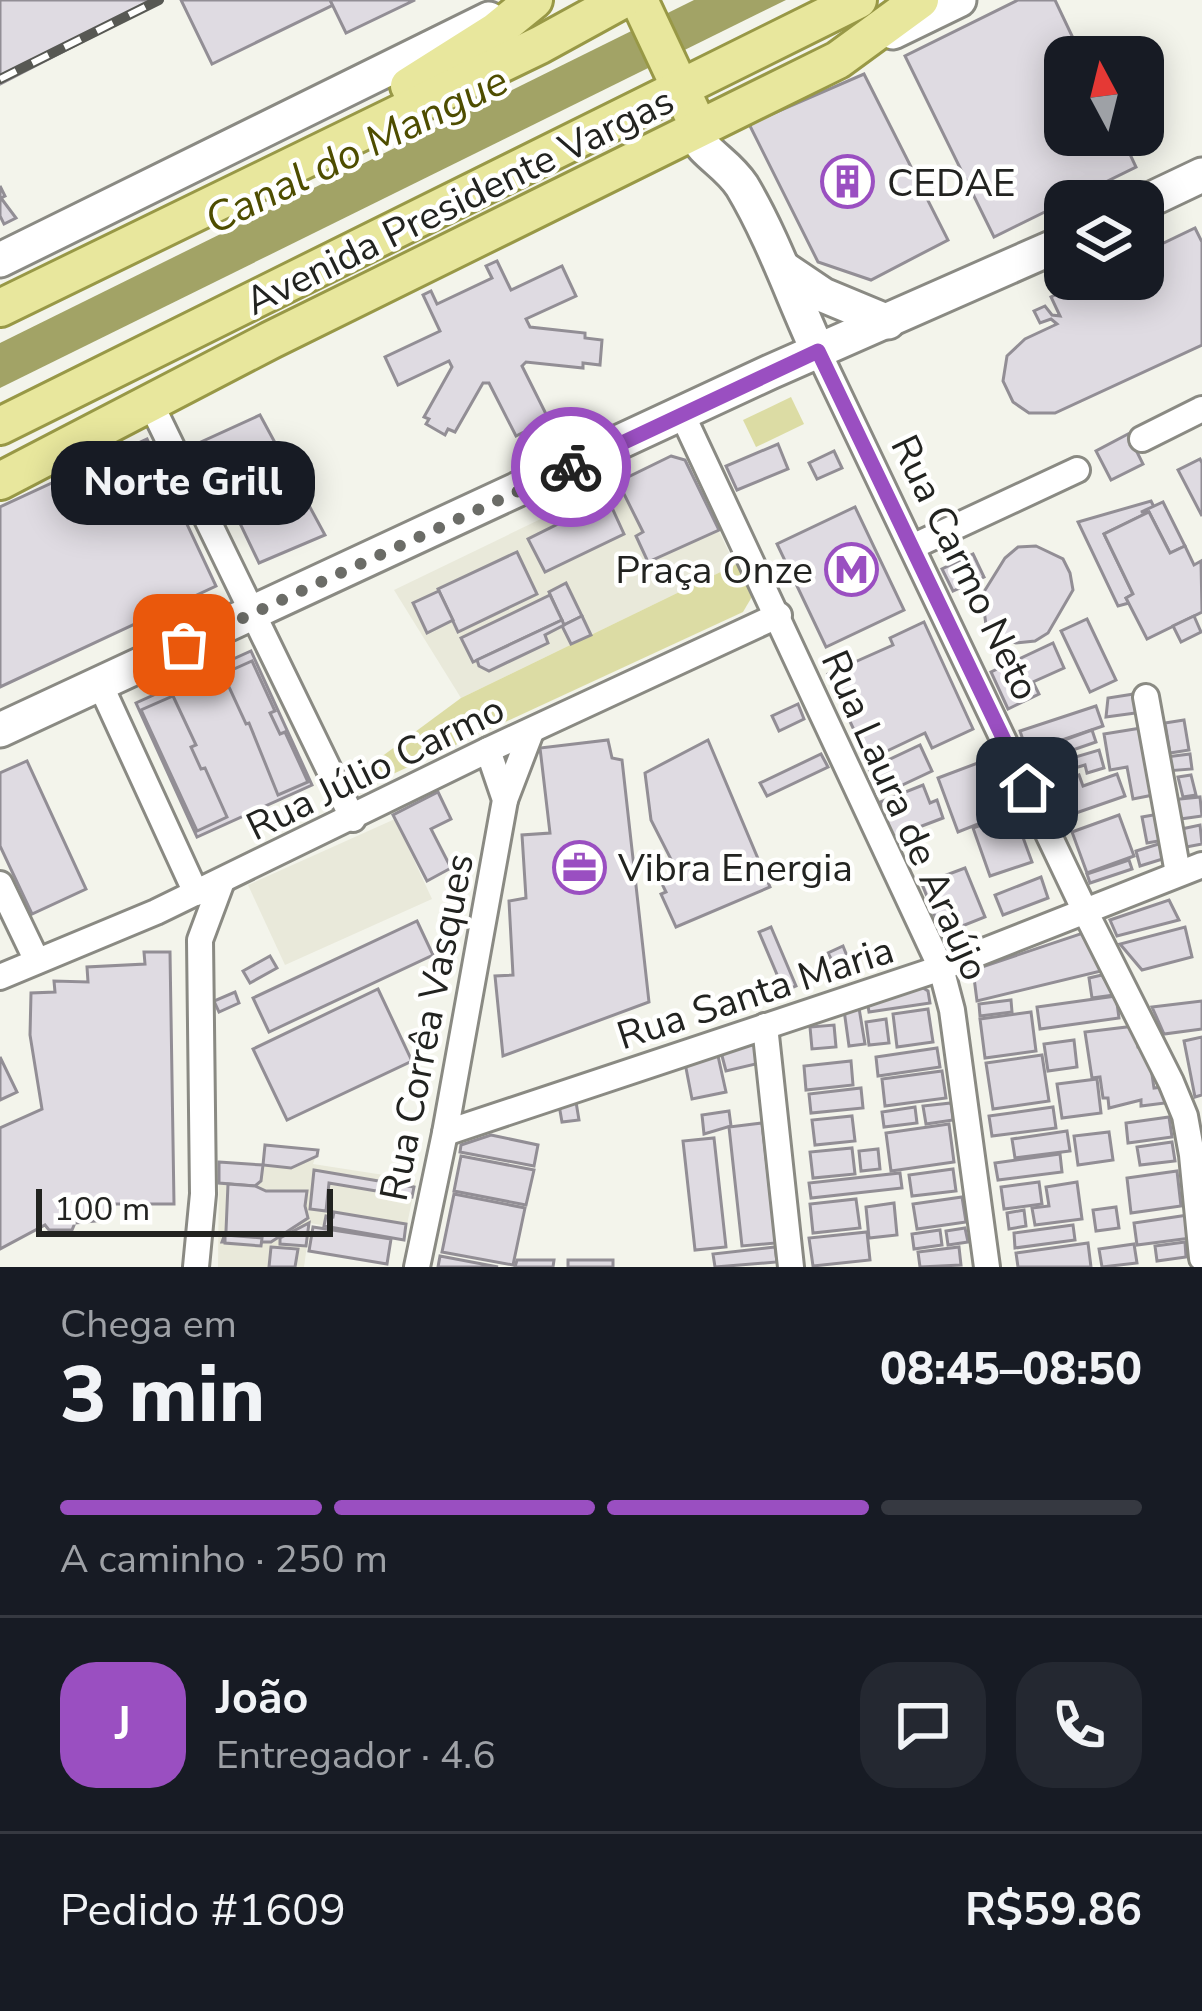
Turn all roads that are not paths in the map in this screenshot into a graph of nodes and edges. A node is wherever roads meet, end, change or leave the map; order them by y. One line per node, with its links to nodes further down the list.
1 (531, 0): 9 (main road); 13 (street)
2 (858, 0): 7 (main road, Avenida Presidente Vargas)
3 (920, 0): 6 (main road)
4 (959, 0): 6 (street, Avenida Presidente Vargas)
5 (636, 6): 7 (main road); 9 (main road)
6 (838, 60): 8 (main road, Avenida Presidente Vargas)
7 (677, 75): 8 (main road); 15 (main road, Avenida Presidente Vargas)
8 (692, 131): 14 (street, Rua Carmo Neto); 18 (main road, Avenida Presidente Vargas)
9 (342, 138): 16 (main road)
10 (1202, 175): 11 (street)
11 (1164, 193)
12 (1044, 251): 17 (street)
13 (0, 260)
14 (782, 268): 17 (street); 19 (street, Rua Carmo Neto)
15 (314, 271): 18 (main road); 23 (main road, Avenida Presidente Vargas)
16 (0, 308)
17 (888, 322): 19 (street)
18 (271, 340): 20 (main road, Avenida Presidente Vargas)
19 (818, 351): 22 (street); 29 (street, Rua Carmo Neto)
20 (150, 402): 24 (main road, Avenida Presidente Vargas); 30 (street)
21 (1202, 410): 25 (street)
22 (682, 415): 30 (street); 31 (street, Rua Laura de Araújo)
23 (0, 426)
24 (91, 434): 26 (main road); 28 (main road, Avenida Presidente Vargas)
25 (1142, 439)
26 (0, 458)
27 (1077, 470): 29 (street)
28 (0, 481)
29 (912, 547): 43 (street, Rua Carmo Neto)
30 (252, 614): 32 (street); 38 (street)
31 (779, 615): 35 (street, Rua Júlio Carmo); 47 (street, Rua Laura de Araújo)
32 (100, 684): 34 (street); 42 (street)
33 (1146, 697): 39 (street)
34 (0, 730)
35 (531, 732): 36 (street, Rua Júlio Carmo); 37 (street, Rua Corrêa Vasques)
36 (488, 750): 37 (street, Rua Corrêa Vasques); 38 (street, Rua Júlio Carmo)
37 (505, 800): 50 (street, Rua Corrêa Vasques)
38 (352, 819): 40 (street, Rua Júlio Carmo)
39 (1190, 869): 43 (street, Rua Santa Maria)
40 (221, 881): 42 (street, Rua Júlio Carmo); 45 (street)
41 (0, 884): 46 (street)
42 (196, 893): 44 (street, Rua Júlio Carmo)
43 (1084, 909): 47 (street, Rua Santa Maria); 51 (street, Rua Carmo Neto)
44 (156, 912): 45 (street); 46 (street, Rua Júlio Carmo)
45 (200, 940): 52 (street)
46 (37, 961): 48 (street, Rua Júlio Carmo)
47 (940, 968): 49 (street, Rua Santa Maria); 55 (street, Rua Laura de Araújo)
48 (0, 976)
49 (765, 1026): 50 (street, Rua Santa Maria); 54 (street)
50 (445, 1133): 53 (street, Rua Corrêa Vasques)
51 (1202, 1258)
52 (196, 1267)
53 (416, 1267)
54 (791, 1267)
55 (987, 1267)

